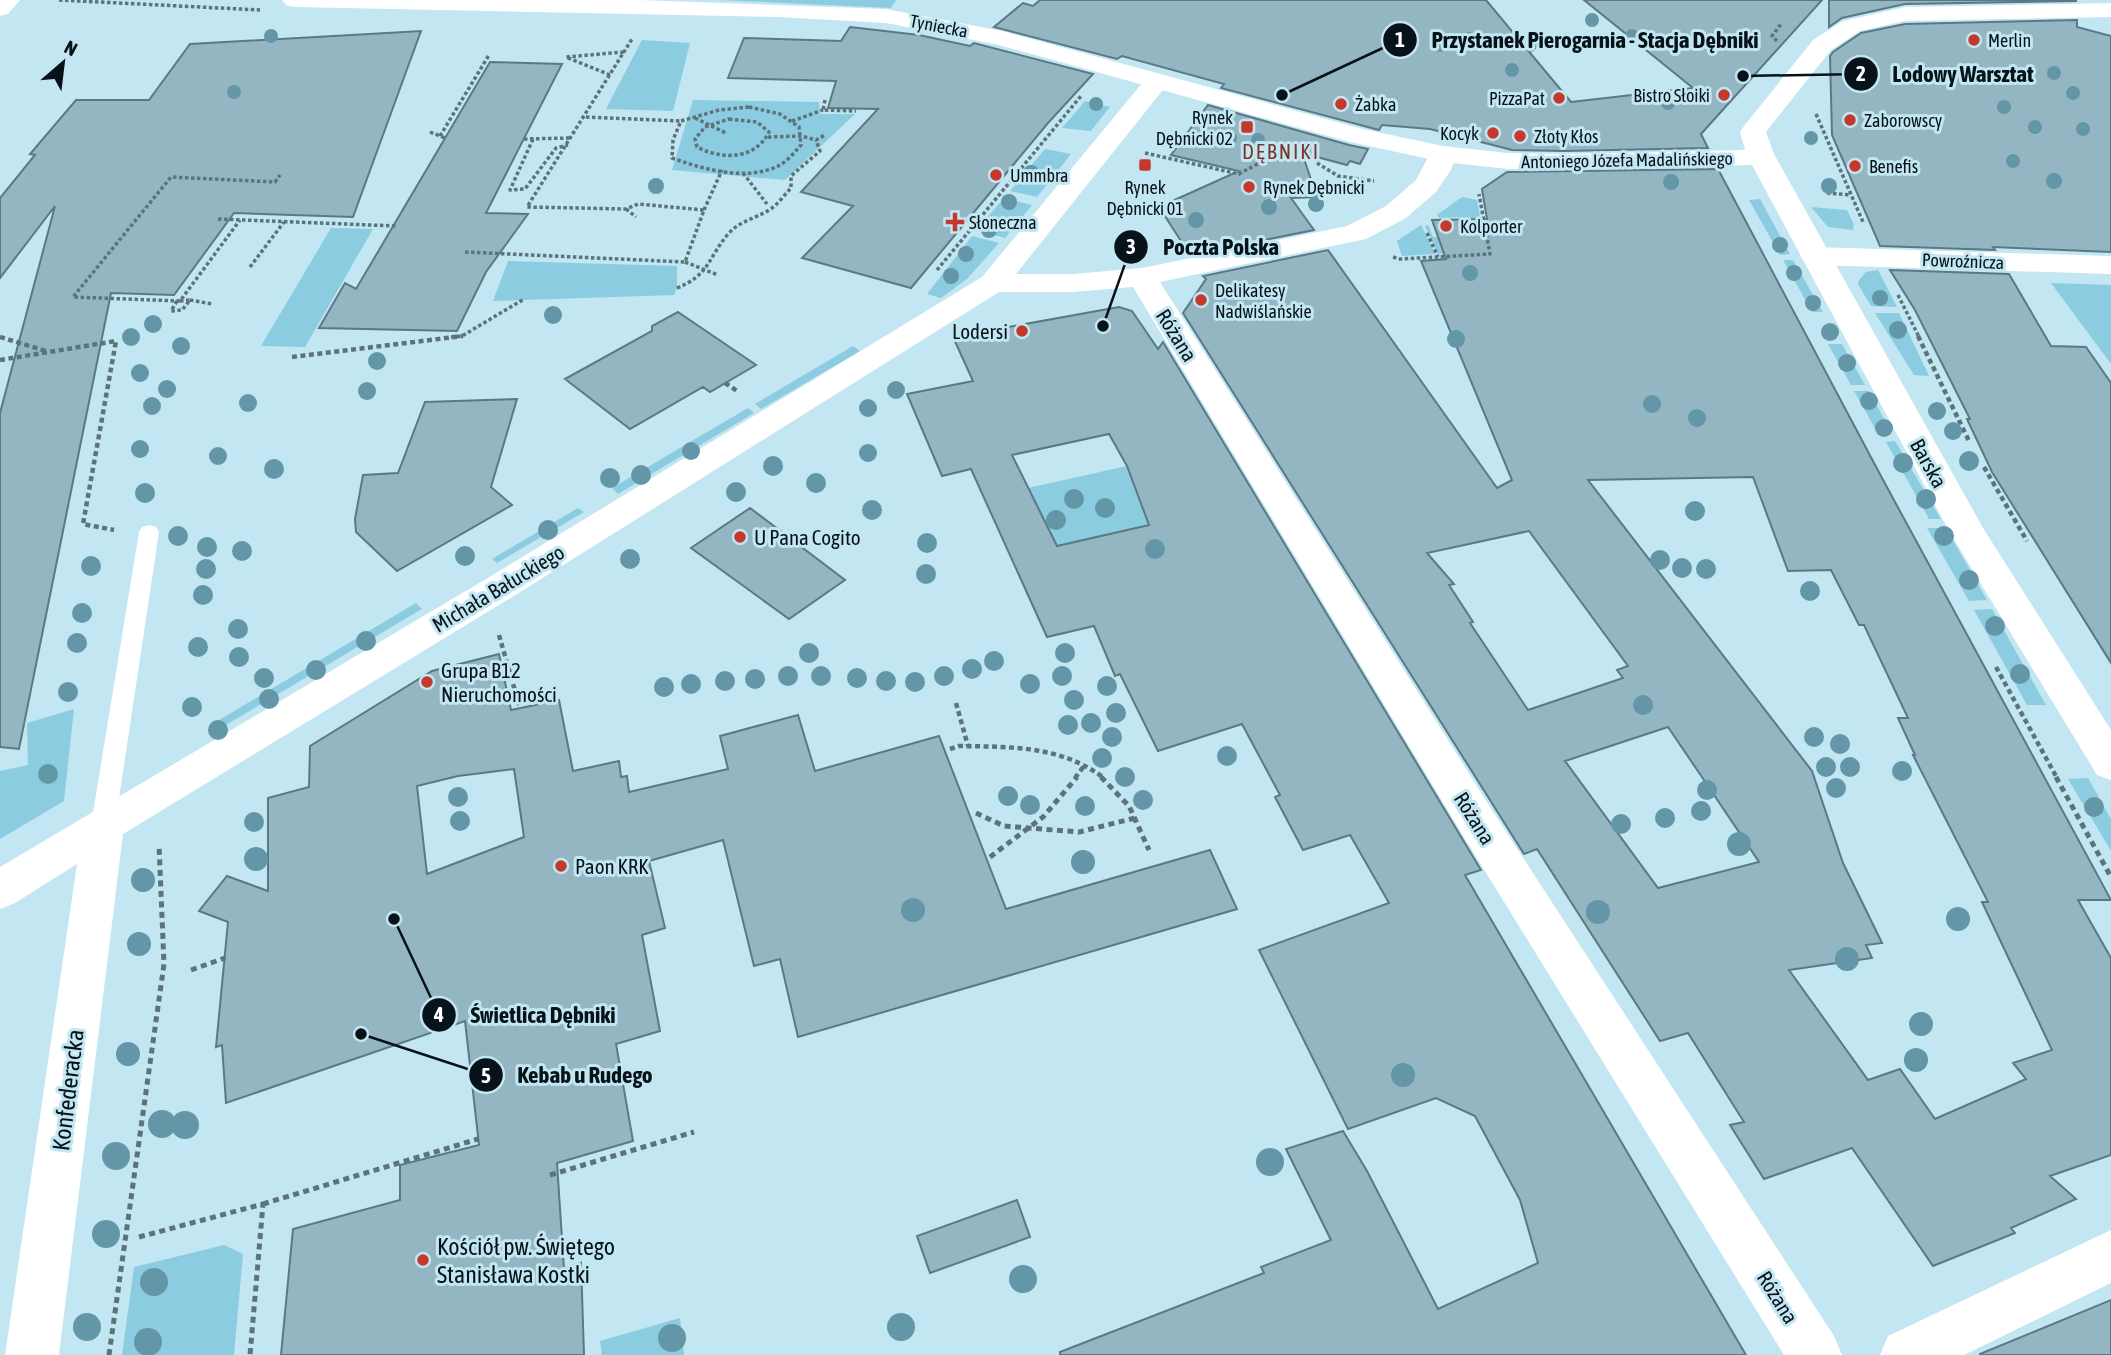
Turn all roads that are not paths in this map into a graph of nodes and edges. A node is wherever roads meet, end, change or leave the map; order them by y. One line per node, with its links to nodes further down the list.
1 (8, 0): 3 (street)
2 (294, 0): 5 (street, Tyniecka)
3 (0, 9)
4 (2111, 10): 6 (street, Antoniego Józefa Madalińskiego)
5 (1157, 81): 7 (street); 11 (street)
6 (1756, 143): 7 (street, Antoniego Józefa Madalińskiego); 8 (street, Barska)
7 (1443, 154): 10 (street)
8 (1815, 256): 9 (street, Powroźnicza); 13 (street, Barska)
9 (2111, 265)
10 (1142, 277): 11 (street); 18 (street, Różana)
11 (993, 283): 14 (street, Michała Bałuckiego)
12 (149, 532): 14 (lane)
13 (2111, 764)
14 (103, 825): 15 (street, Michała Bałuckiego); 17 (street, Konfederacka)
15 (0, 890)
16 (2111, 1256): 19 (street)
17 (32, 1355)
18 (1815, 1355)
19 (1908, 1355)

